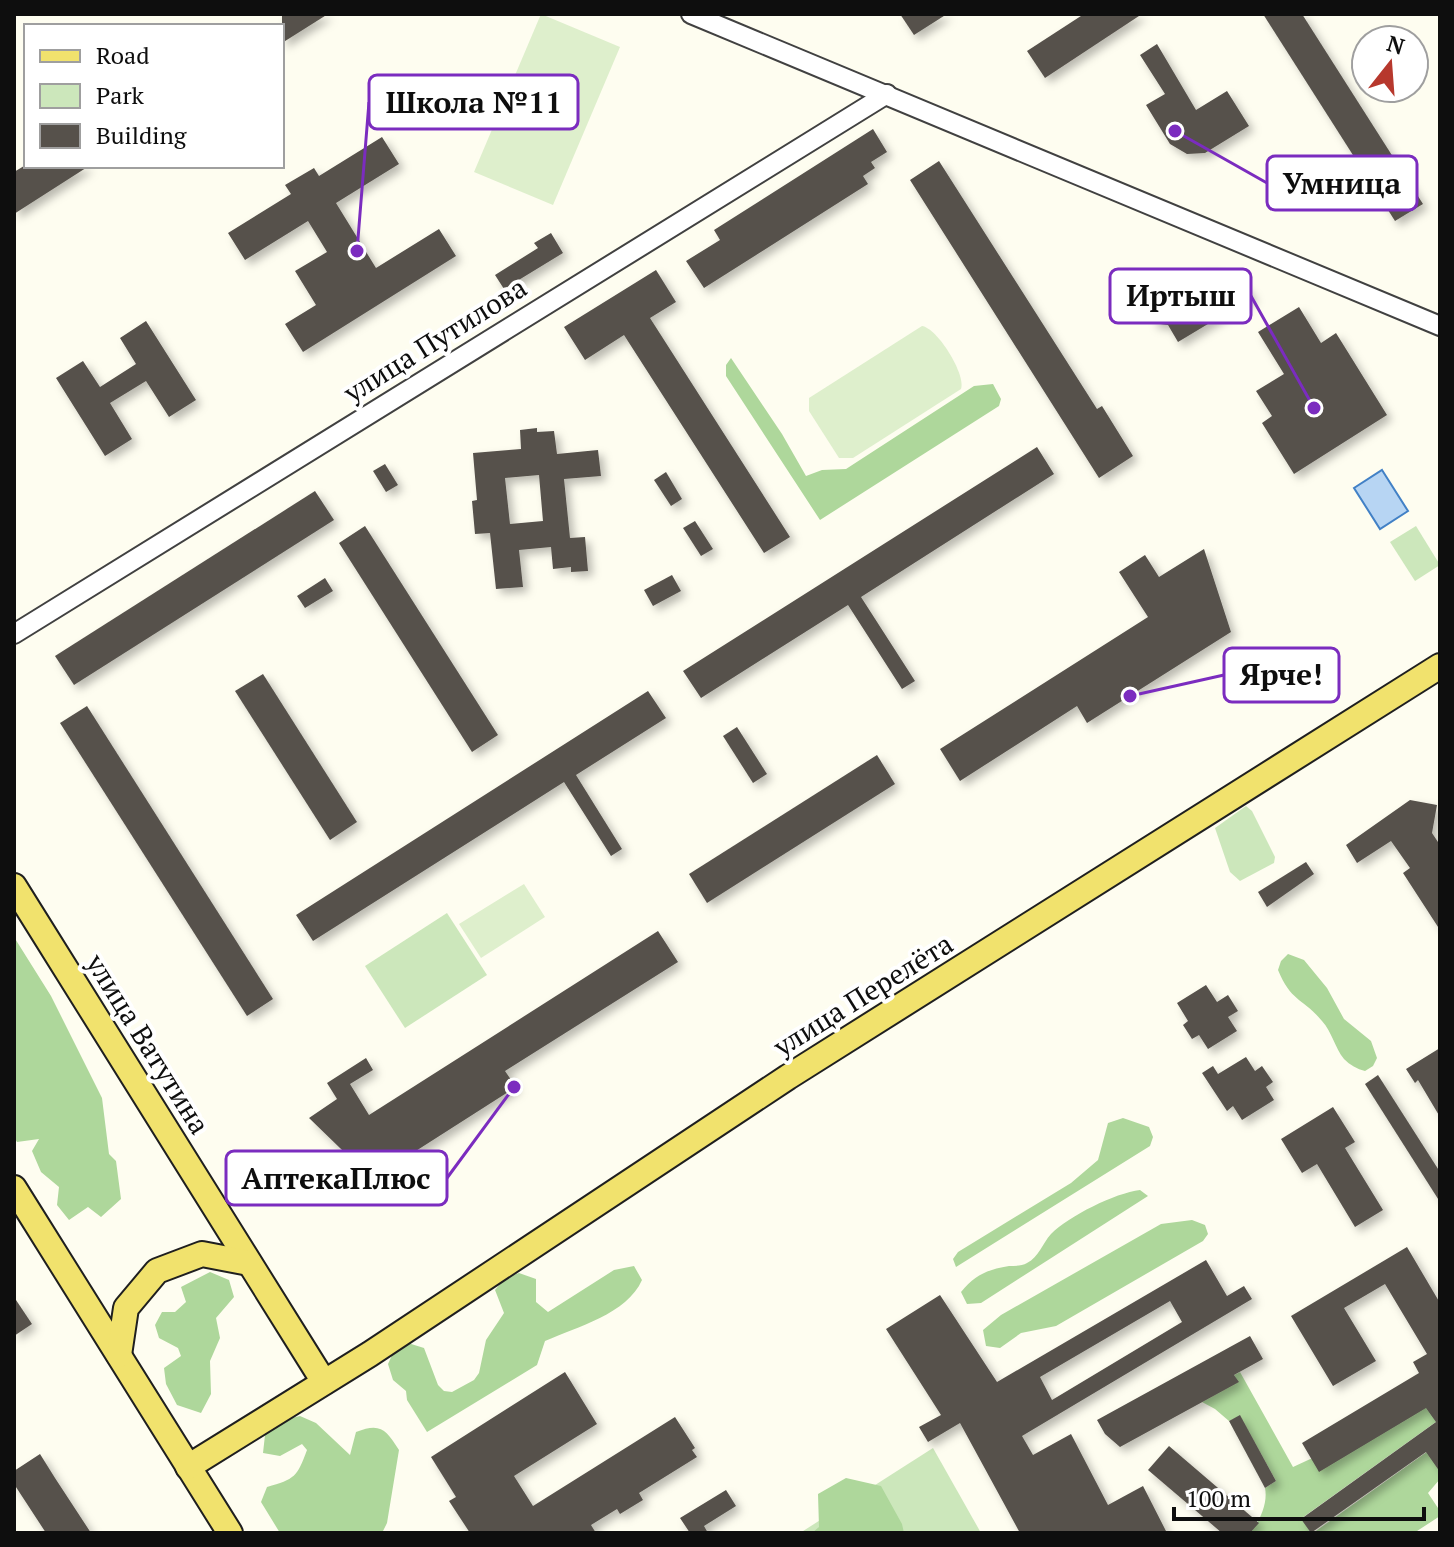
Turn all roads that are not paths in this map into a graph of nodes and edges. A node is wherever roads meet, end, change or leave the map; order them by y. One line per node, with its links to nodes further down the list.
1 (691, 14): 2 (street)
2 (887, 94): 3 (street); 4 (street, улица Путилова)
3 (1440, 326)
4 (14, 634)
5 (1440, 666): 10 (main road, улица Перелёта)
6 (14, 886): 8 (main road, улица Ватутина)
7 (14, 1188): 9 (main road)
8 (249, 1263): 9 (main road); 10 (main road, улица Ватутина)
9 (119, 1355): 11 (main road)
10 (324, 1382): 11 (main road)
11 (188, 1467): 12 (main road)
12 (230, 1533)

